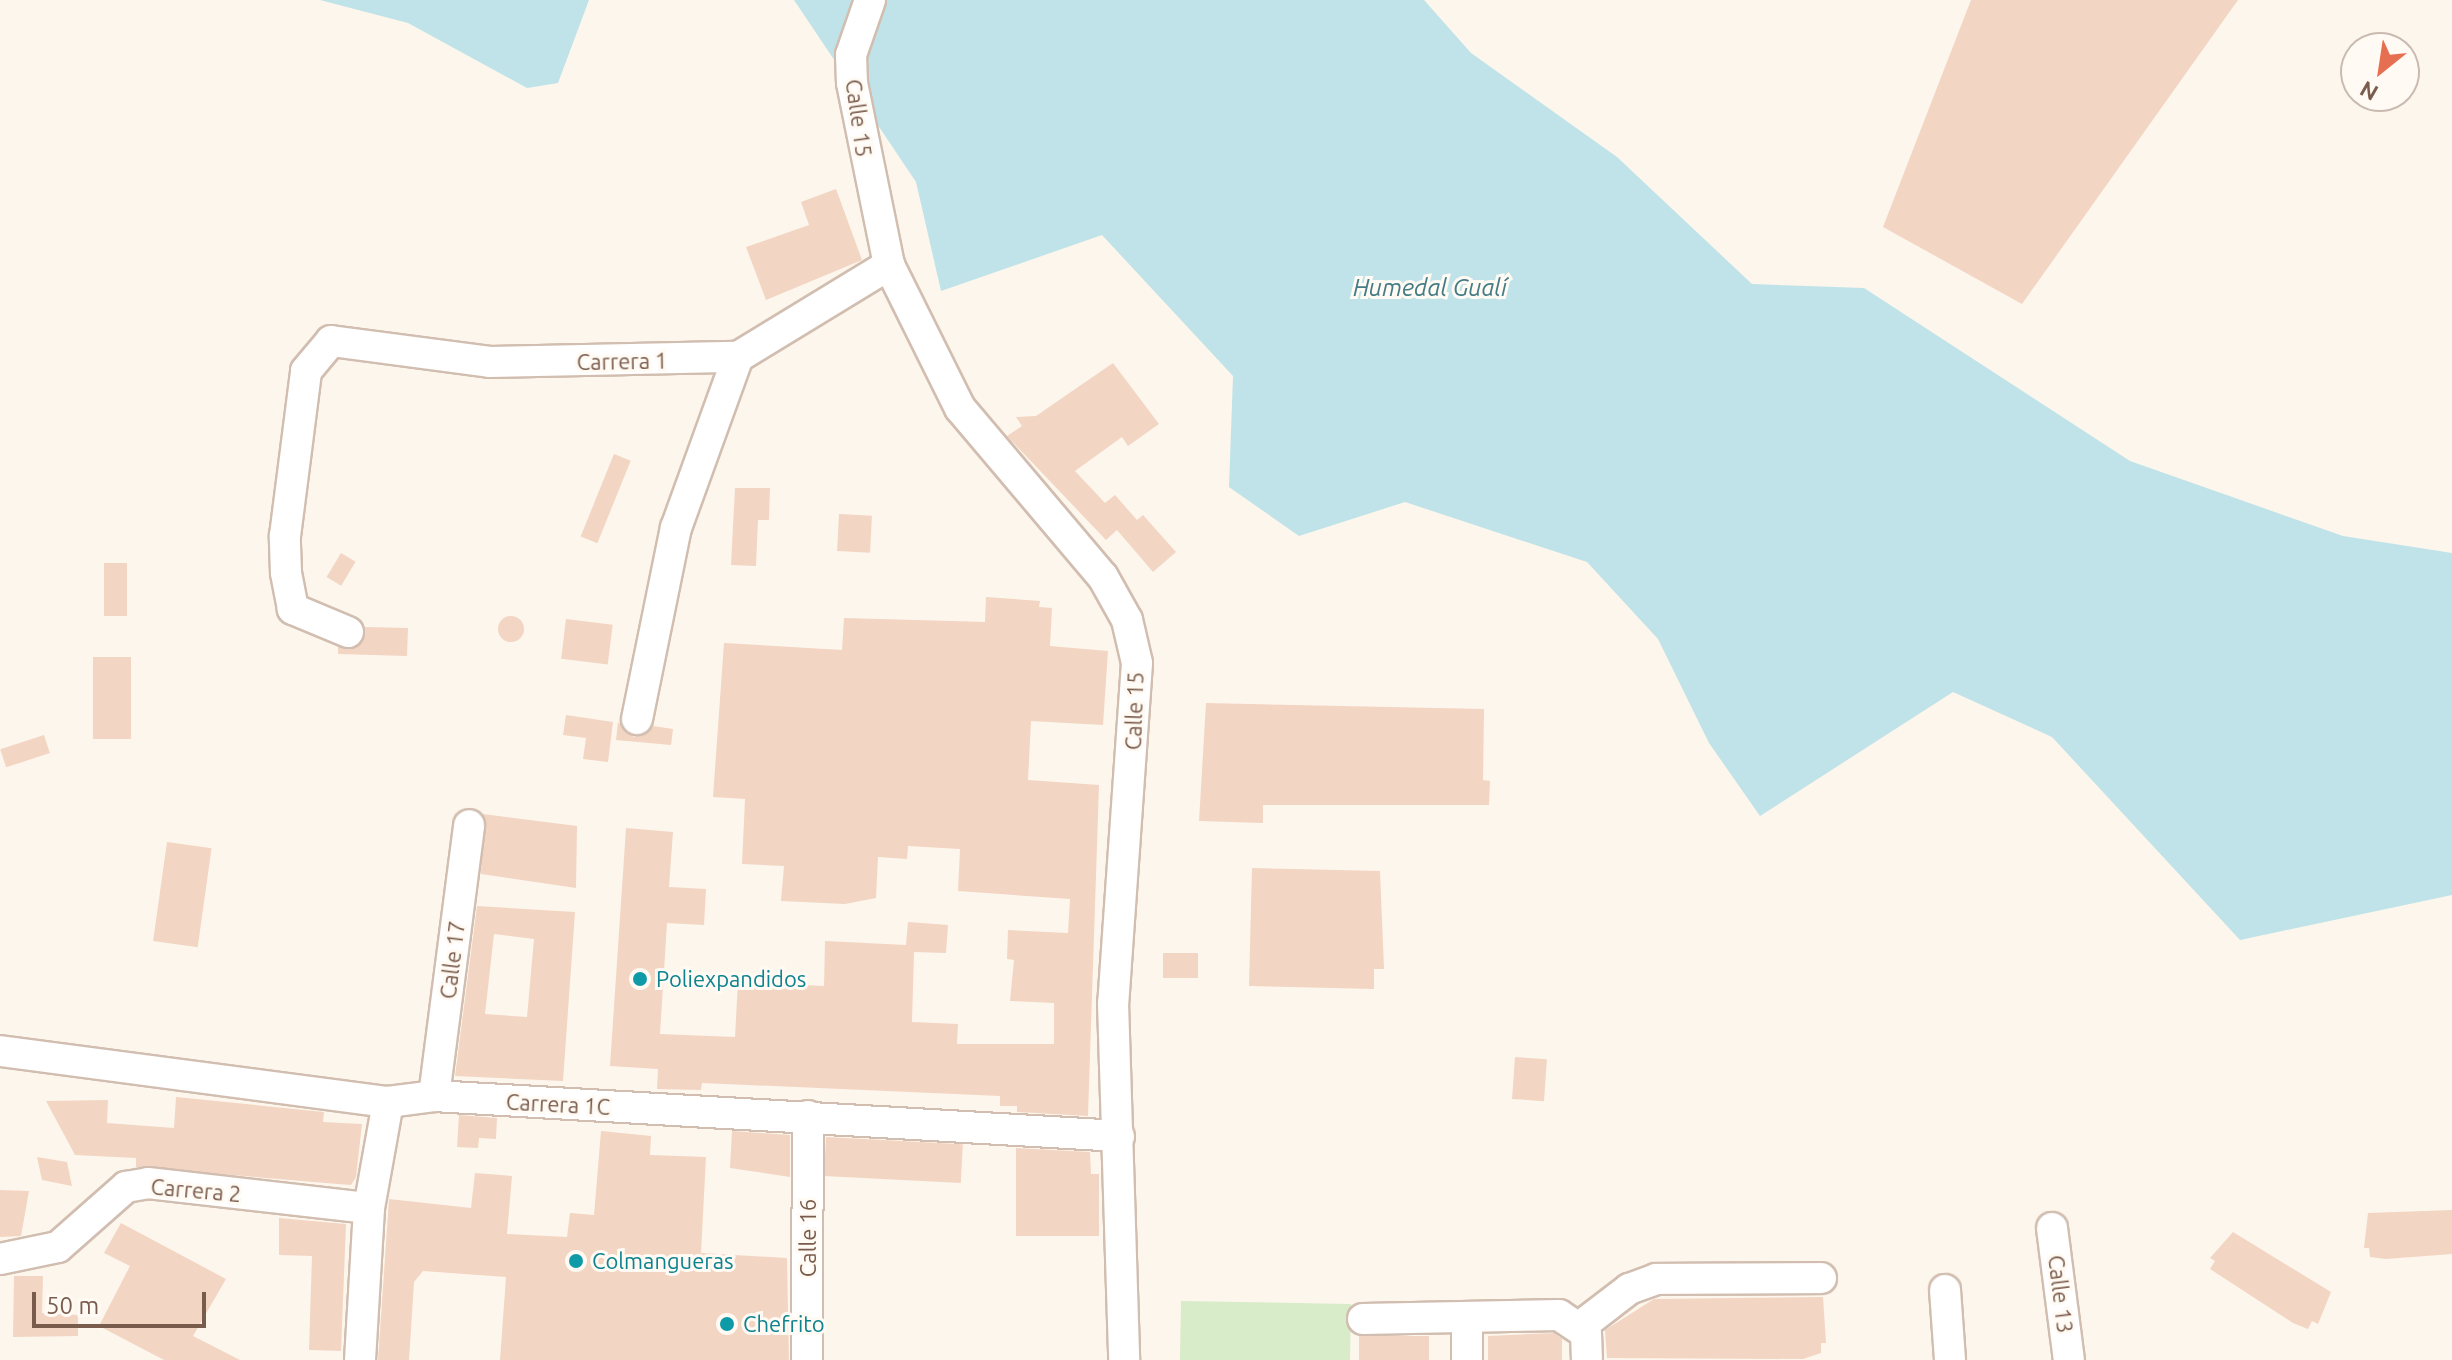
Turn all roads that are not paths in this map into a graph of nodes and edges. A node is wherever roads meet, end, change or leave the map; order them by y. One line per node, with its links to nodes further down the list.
1 (870, 0): 2 (street, Calle 15)
2 (889, 265): 3 (street); 11 (street, Calle 15)
3 (738, 357): 4 (street, Carrera 1); 5 (street)
4 (348, 632)
5 (637, 719)
6 (469, 825): 8 (street, Calle 17)
7 (0, 1051): 9 (street, Carrera 1C)
8 (434, 1096): 9 (street, Carrera 1C); 10 (street, Carrera 1C)
9 (388, 1102): 12 (street)
10 (808, 1116): 11 (street, Carrera 1C); 21 (street, Calle 16)
11 (1119, 1136): 22 (street, Calle 15)
12 (369, 1208): 14 (street, Carrera 2); 20 (street)
13 (2052, 1228): 26 (street, Calle 13)
14 (0, 1259)
15 (1821, 1278): 19 (street)
16 (1945, 1290): 25 (street)
17 (1467, 1317): 18 (street); 19 (street); 23 (street)
18 (1363, 1319)
19 (1581, 1326): 24 (street)
20 (360, 1360)
21 (807, 1360)
22 (1124, 1360)
23 (1467, 1360)
24 (1587, 1360)
25 (1950, 1360)
26 (2069, 1360)

